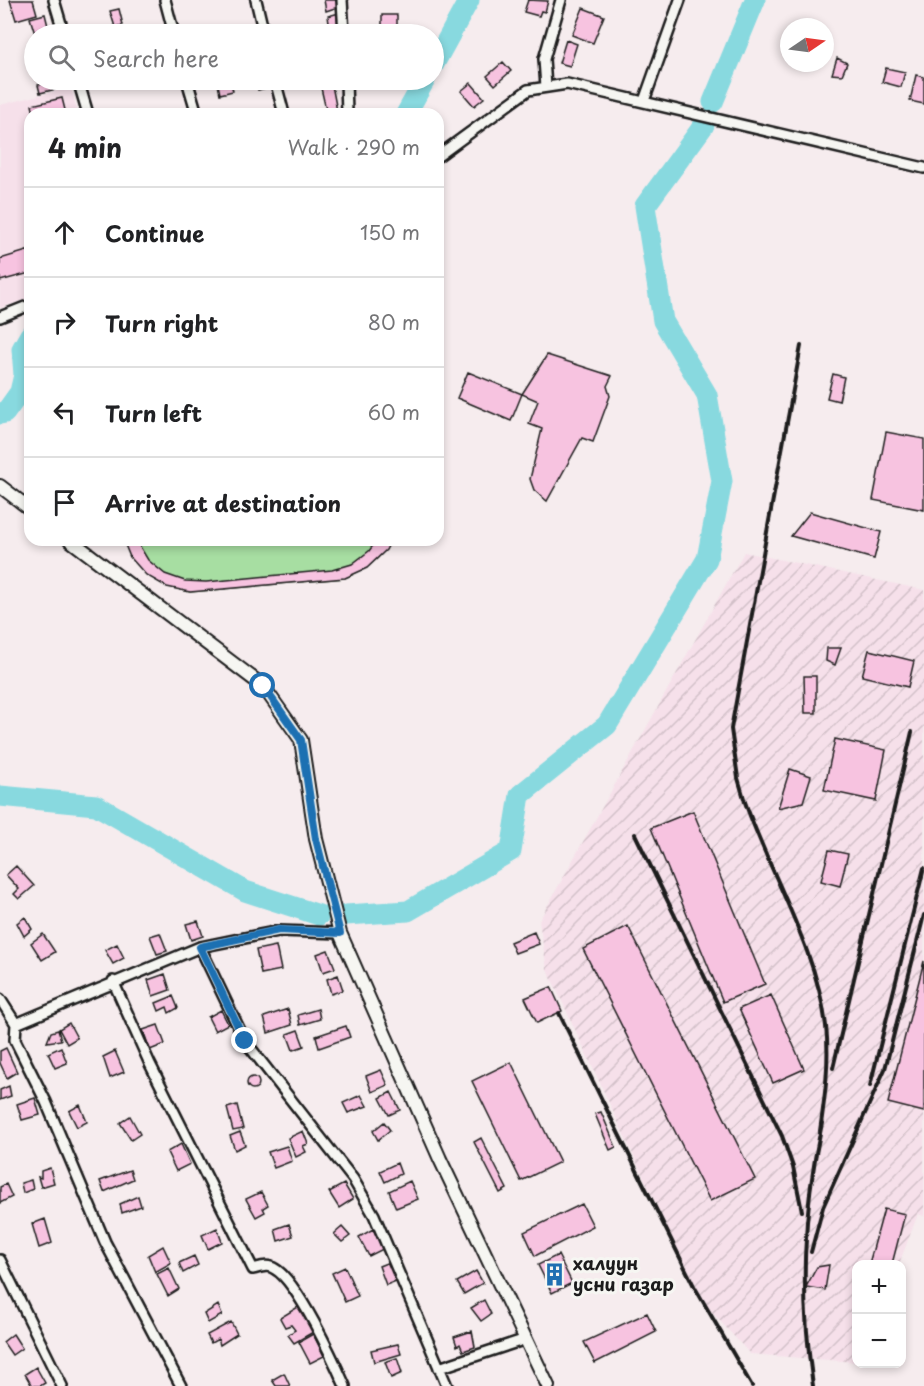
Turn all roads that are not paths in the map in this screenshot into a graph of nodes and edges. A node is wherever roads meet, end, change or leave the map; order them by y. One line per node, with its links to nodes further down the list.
1 (54, 0): 7 (street)
2 (165, 0): 8 (street)
3 (256, 0): 9 (street)
4 (342, 0): 10 (street)
5 (561, 0): 11 (street)
6 (680, 0): 16 (street)
7 (61, 24)
8 (171, 24)
9 (262, 24)
10 (343, 24)
11 (546, 87): 16 (street); 21 (street)
12 (81, 90): 17 (street)
13 (190, 90): 18 (street)
14 (278, 90): 19 (street)
15 (346, 90): 20 (street)
16 (644, 101): 22 (street)
17 (86, 108)
18 (195, 108)
19 (282, 108)
20 (347, 108)
21 (444, 152)
22 (924, 168)
23 (24, 307): 24 (street)
24 (0, 317)
25 (0, 486): 26 (street)
26 (24, 504)
27 (78, 546): 28 (street)
28 (340, 933): 29 (street); 34 (street)
29 (200, 947): 30 (street); 35 (street)
30 (113, 981): 32 (street); 38 (street)
31 (0, 999): 32 (street)
32 (16, 1024): 37 (street)
33 (0, 1260): 36 (street)
34 (526, 1339): 35 (street); 40 (street)
35 (439, 1368): 39 (street)
36 (62, 1386)
37 (181, 1386)
38 (345, 1386)
39 (447, 1386)
40 (548, 1386)

